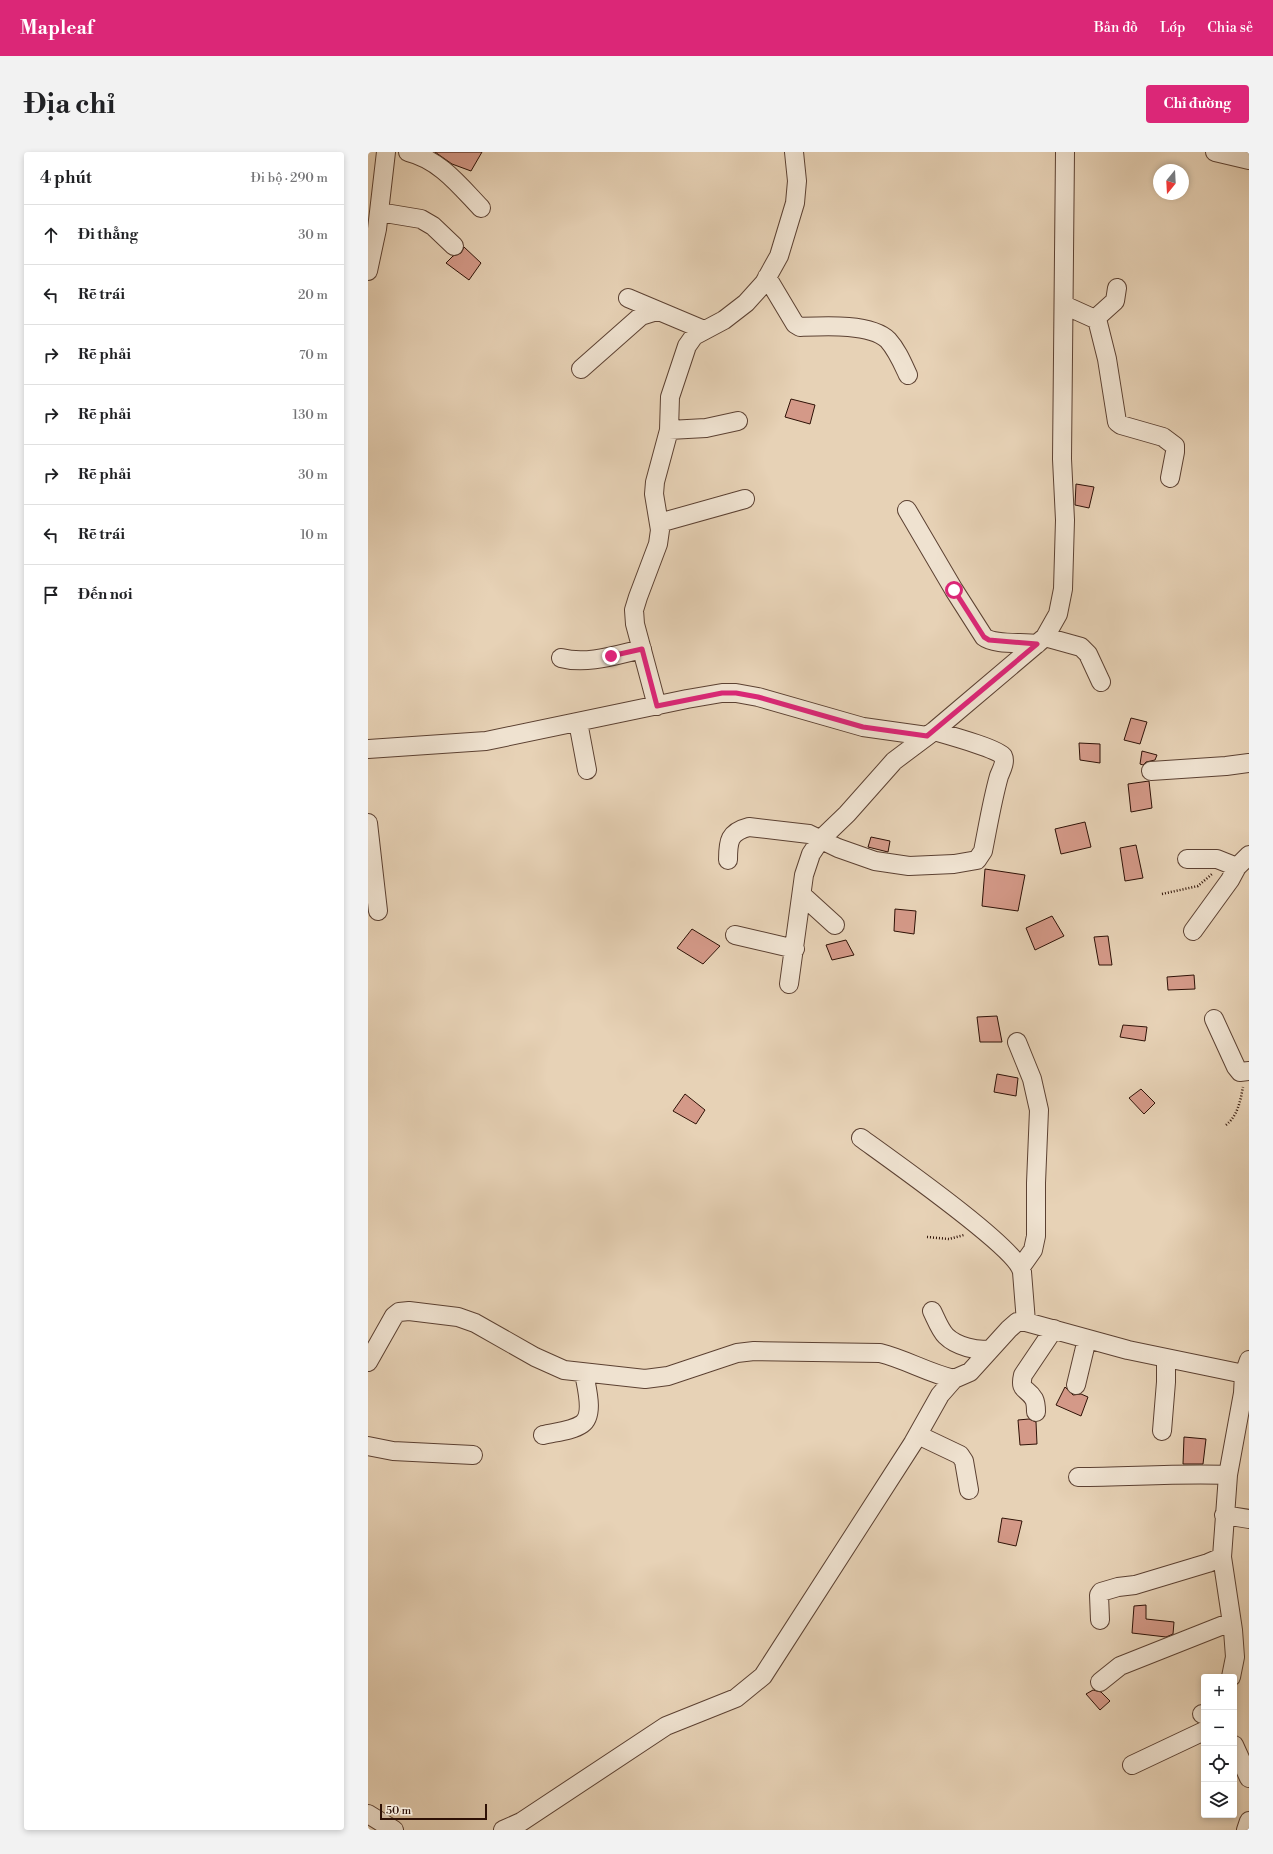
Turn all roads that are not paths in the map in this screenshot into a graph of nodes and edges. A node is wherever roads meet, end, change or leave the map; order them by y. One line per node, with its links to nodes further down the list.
1 (386, 152): 8 (street)
2 (408, 152): 7 (street)
3 (794, 152): 11 (street)
4 (1065, 152): 14 (street)
5 (1215, 152): 6 (street)
6 (1249, 160)
7 (480, 208)
8 (379, 212): 9 (street); 10 (street)
9 (454, 246)
10 (368, 270)
11 (767, 277): 17 (street); 19 (street)
12 (1117, 288): 16 (street)
13 (628, 298): 15 (street)
14 (1064, 304): 16 (street); 26 (street)
15 (656, 311): 17 (street); 18 (street)
16 (1095, 319): 22 (street)
17 (704, 330): 21 (street)
18 (581, 369)
19 (908, 375)
20 (738, 421): 21 (street)
21 (669, 430): 25 (street)
22 (1170, 478)
23 (745, 499): 25 (street)
24 (907, 510): 26 (street)
25 (659, 523): 27 (street)
26 (1041, 640): 29 (street); 32 (street)
27 (642, 649): 28 (street); 30 (street)
28 (561, 658)
29 (1101, 682)
30 (657, 706): 31 (street); 32 (street)
31 (578, 722): 33 (street); 35 (street)
32 (931, 734): 38 (street); 38 (street)
33 (368, 749)
34 (1249, 763): 36 (street)
35 (586, 770)
36 (1151, 771)
37 (368, 823): 43 (street)
38 (821, 839): 40 (street); 42 (street)
39 (1187, 859): 41 (street)
40 (728, 860)
41 (1237, 861): 45 (street)
42 (802, 895): 44 (street); 47 (street)
43 (378, 911)
44 (835, 925)
45 (1193, 931)
46 (735, 934): 47 (street)
47 (795, 949): 48 (street)
48 (789, 984)
49 (1214, 1019): 51 (street)
50 (1017, 1042): 53 (street)
51 (1248, 1072)
52 (861, 1138): 53 (street)
53 (1021, 1267): 55 (street)
54 (932, 1311): 58 (street)
55 (1026, 1322): 56 (street); 58 (street)
56 (1054, 1329): 57 (street); 65 (street)
57 (1087, 1339): 59 (street); 64 (street)
58 (991, 1349): 63 (street)
59 (1166, 1359): 61 (street); 66 (street)
60 (368, 1362): 62 (street)
61 (1246, 1367): 71 (street)
62 (584, 1373): 63 (street); 68 (street)
63 (954, 1379): 67 (street)
64 (1076, 1386)
65 (1036, 1412)
66 (1162, 1431)
67 (918, 1434): 73 (street); 88 (street)
68 (543, 1435)
69 (368, 1446): 70 (street)
70 (473, 1456)
71 (1228, 1475): 72 (street); 74 (street)
72 (1078, 1476)
73 (969, 1490)
74 (1224, 1514): 75 (street); 76 (street)
75 (1249, 1519)
76 (1222, 1556): 77 (street); 78 (street)
77 (1100, 1620)
78 (1231, 1622): 79 (street); 80 (street)
79 (1231, 1674)
80 (1100, 1682)
81 (1201, 1721): 83 (street)
82 (1234, 1746): 84 (street)
83 (1132, 1765)
84 (1249, 1778)
85 (368, 1814): 87 (street)
86 (1249, 1821): 89 (street)
87 (394, 1830)
88 (503, 1830)
89 (1246, 1830)

